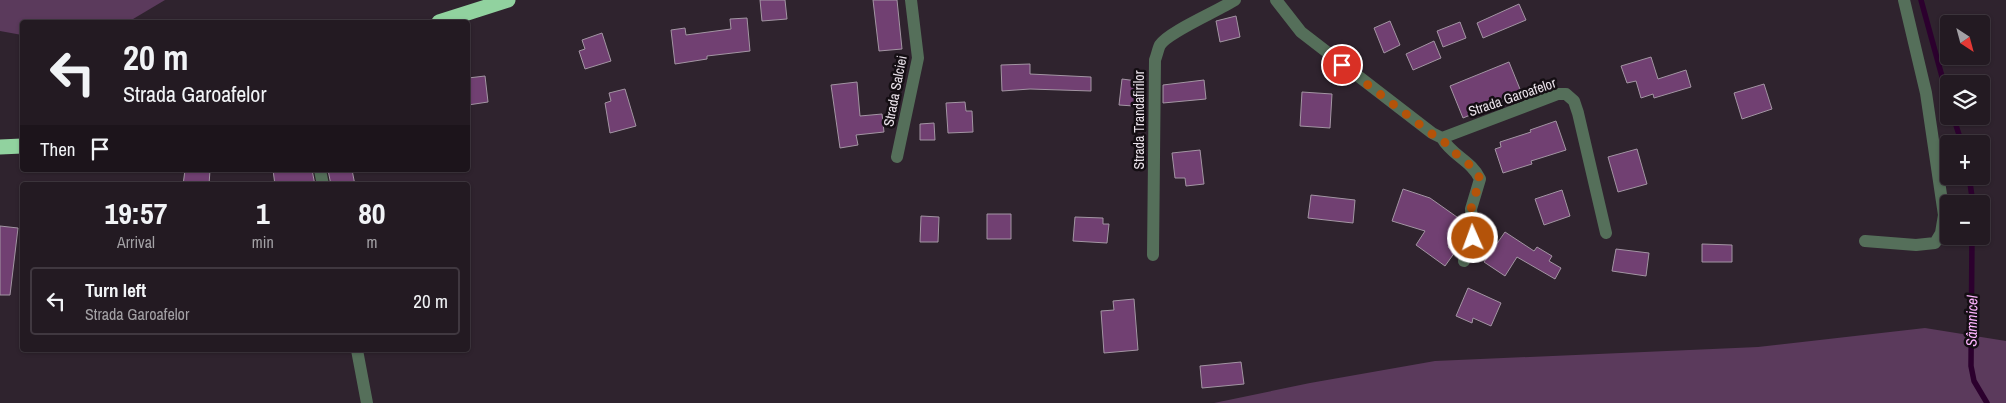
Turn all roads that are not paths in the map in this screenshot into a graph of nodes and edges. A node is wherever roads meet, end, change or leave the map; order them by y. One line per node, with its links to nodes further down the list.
1 (508, 0): 6 (highway)
2 (911, 0): 10 (street, Strada Salciei)
3 (1235, 0): 13 (street, Strada Trandafirilor)
4 (1276, 0): 7 (street)
5 (1904, 0): 12 (street)
6 (445, 20)
7 (1442, 138): 11 (street, Strada Garoafelor); 14 (street)
8 (20, 146): 9 (highway)
9 (0, 147)
10 (897, 157)
11 (1606, 233)
12 (1865, 240)
13 (1153, 255)
14 (1464, 261)
15 (357, 352): 16 (street)
16 (367, 403)

